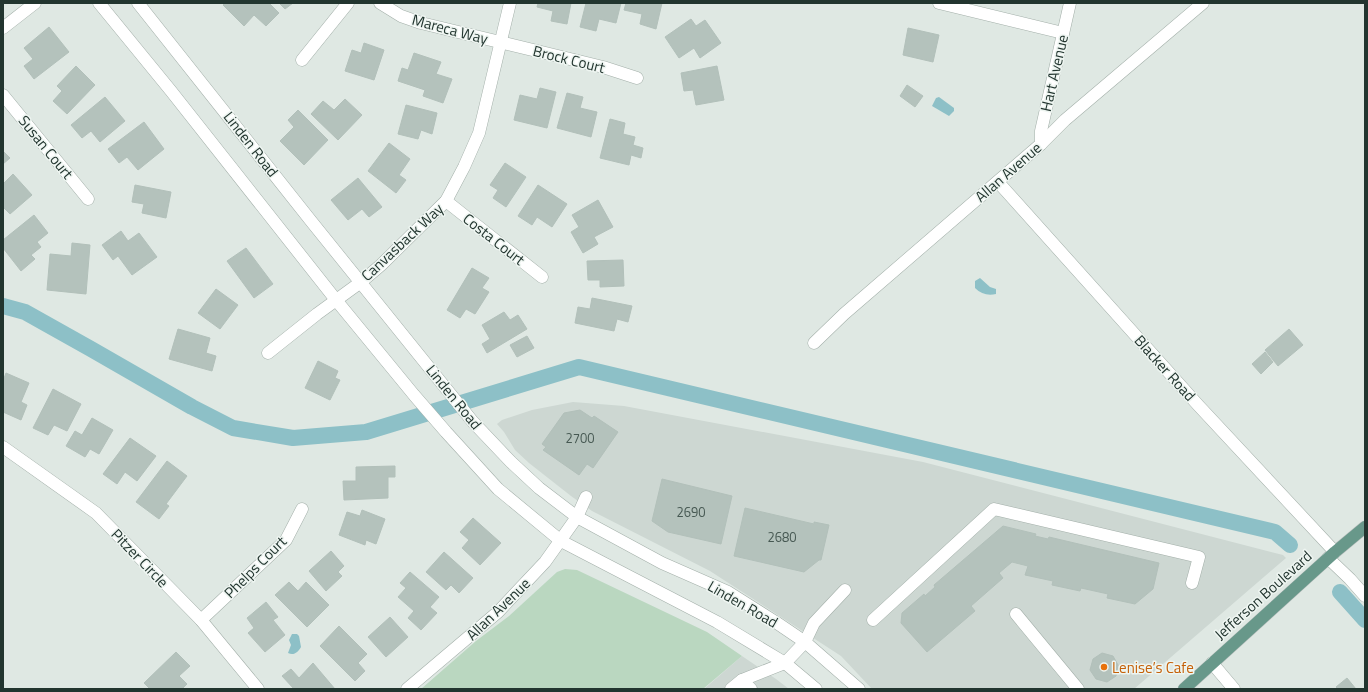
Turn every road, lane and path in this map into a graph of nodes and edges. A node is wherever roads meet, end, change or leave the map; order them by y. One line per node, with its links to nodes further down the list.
1 (35, 3): 10 (street)
2 (99, 3): 22 (street, Linden Road)
3 (138, 3): 21 (street, Linden Road)
4 (348, 3): 13 (street)
5 (380, 3): 12 (street, Mareca Way)
6 (510, 3): 12 (street, Canvasback Way)
7 (938, 3): 11 (street)
8 (1070, 3): 11 (street, Hart Avenue)
9 (1203, 3): 16 (street, Allan Avenue)
10 (3, 28)
11 (1063, 33): 16 (street, Hart Avenue)
12 (500, 43): 14 (street, Brock Court); 19 (street, Canvasback Way)
13 (302, 60)
14 (637, 78)
15 (3, 95): 18 (street, Susan Court)
16 (1041, 144): 17 (street, Allan Avenue)
17 (998, 182): 23 (street, Allan Avenue); 31 (street, Blacker Road)
18 (88, 199)
19 (446, 201): 20 (street, Costa Court); 21 (street, Canvasback Way)
20 (542, 277)
21 (361, 282): 22 (street, Canvasback Way); 28 (street, Linden Road)
22 (336, 300): 24 (street, Canvasback Way); 30 (street, Linden Road)
23 (814, 343)
24 (268, 353)
25 (3, 447): 36 (street, Pitzer Circle)
26 (586, 497): 28 (street, Allan Avenue)
27 (302, 509): 36 (street, Phelps Court)
28 (577, 518): 30 (street, Allan Avenue); 38 (street, Linden Road)
29 (1365, 527): 31 (main road, Jefferson Boulevard)
30 (561, 541): 39 (street, Linden Road); 43 (street, Allan Avenue)
31 (1331, 555): 34 (street, Blacker Road); 40 (main road, Jefferson Boulevard)
32 (1192, 583): 37 (street)
33 (845, 590): 38 (street)
34 (1365, 596)
35 (1016, 614): 48 (street)
36 (201, 620): 42 (street, Pitzer Circle)
37 (873, 620)
38 (805, 642): 39 (street); 47 (street, Linden Road)
39 (784, 663): 41 (street); 46 (street, Linden Road)
40 (1212, 663): 49 (main road, Jefferson Boulevard); 50 (street)
41 (742, 680): 44 (street); 45 (street)
42 (258, 689)
43 (407, 689)
44 (731, 689)
45 (751, 689)
46 (816, 689)
47 (859, 689)
48 (1078, 689)
49 (1184, 689)
50 (1234, 689)

